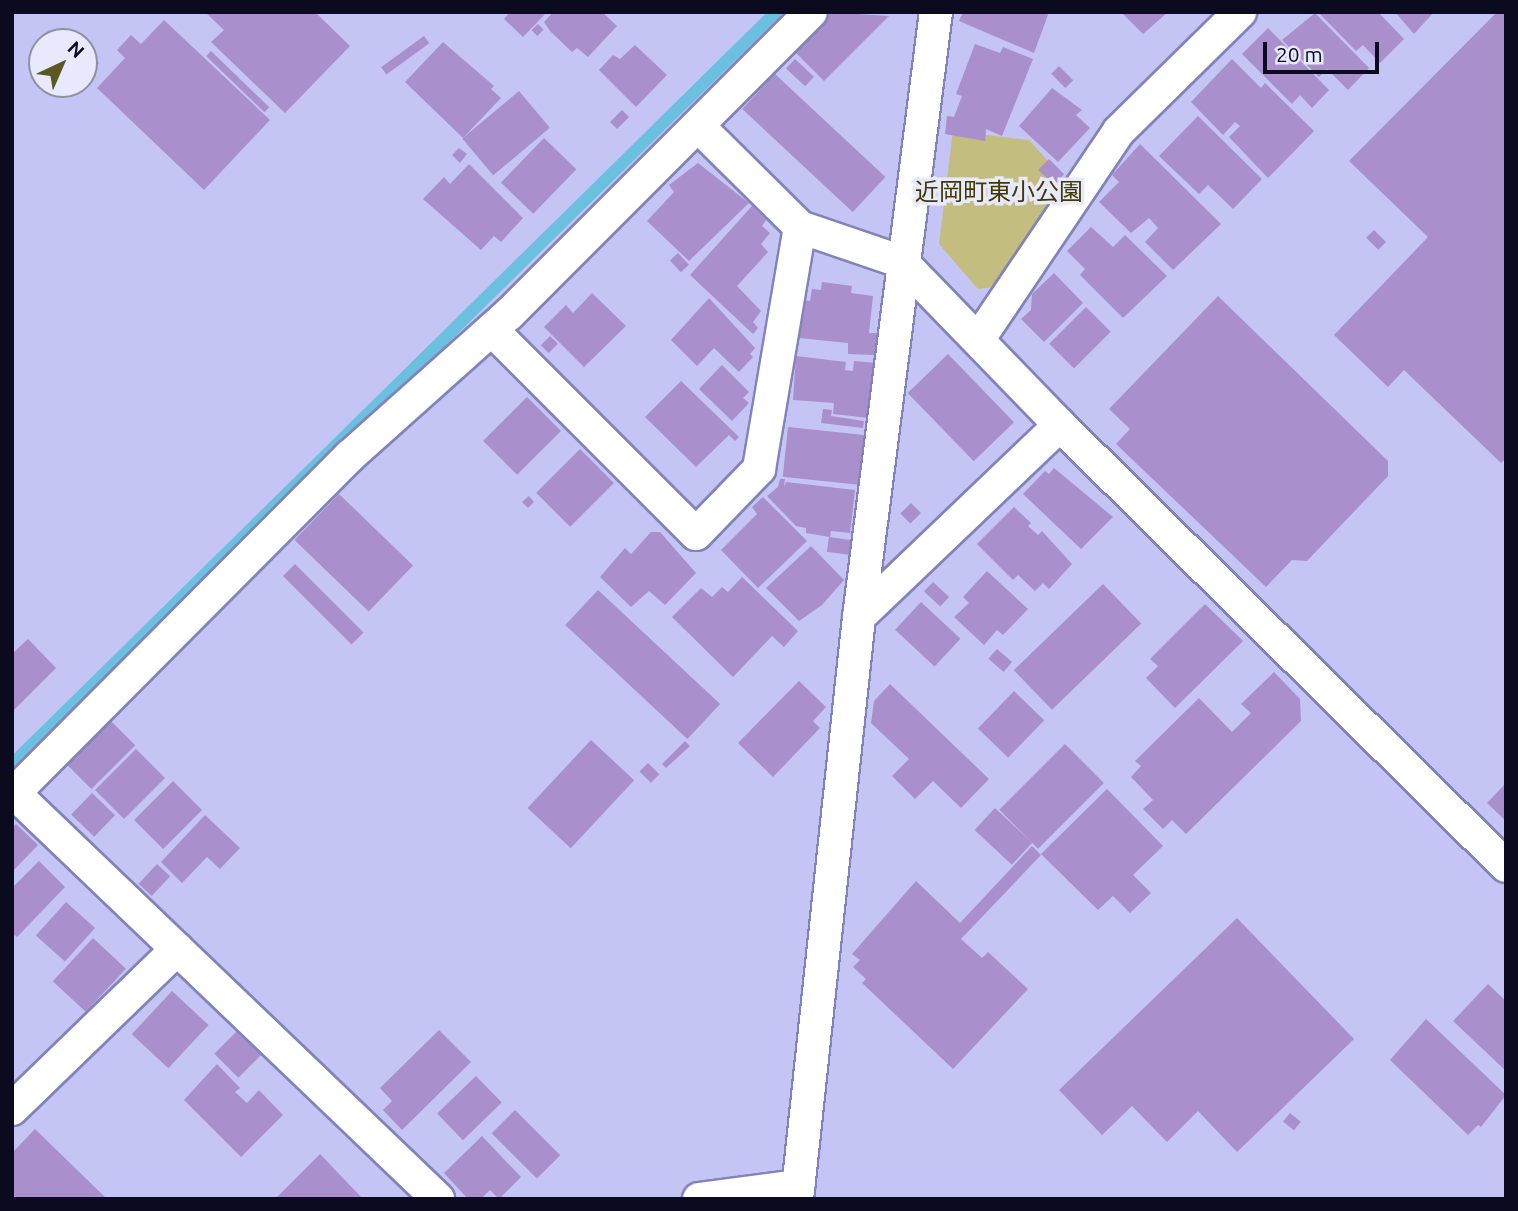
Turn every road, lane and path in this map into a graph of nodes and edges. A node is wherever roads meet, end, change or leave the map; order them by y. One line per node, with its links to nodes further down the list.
1 (811, 12): 4 (street)
2 (936, 12): 6 (street)
3 (1240, 12): 8 (street)
4 (700, 128): 5 (street); 7 (street)
5 (800, 227): 6 (street); 7 (street)
6 (902, 262): 8 (street); 10 (street)
7 (492, 330): 11 (street)
8 (978, 340): 9 (street)
9 (1060, 425): 10 (street); 12 (street)
10 (859, 617): 15 (street)
11 (13, 793): 13 (street)
12 (1506, 866)
13 (177, 949): 14 (street); 16 (street)
14 (12, 1109)
15 (797, 1192): 17 (street)
16 (438, 1199)
17 (699, 1199)

